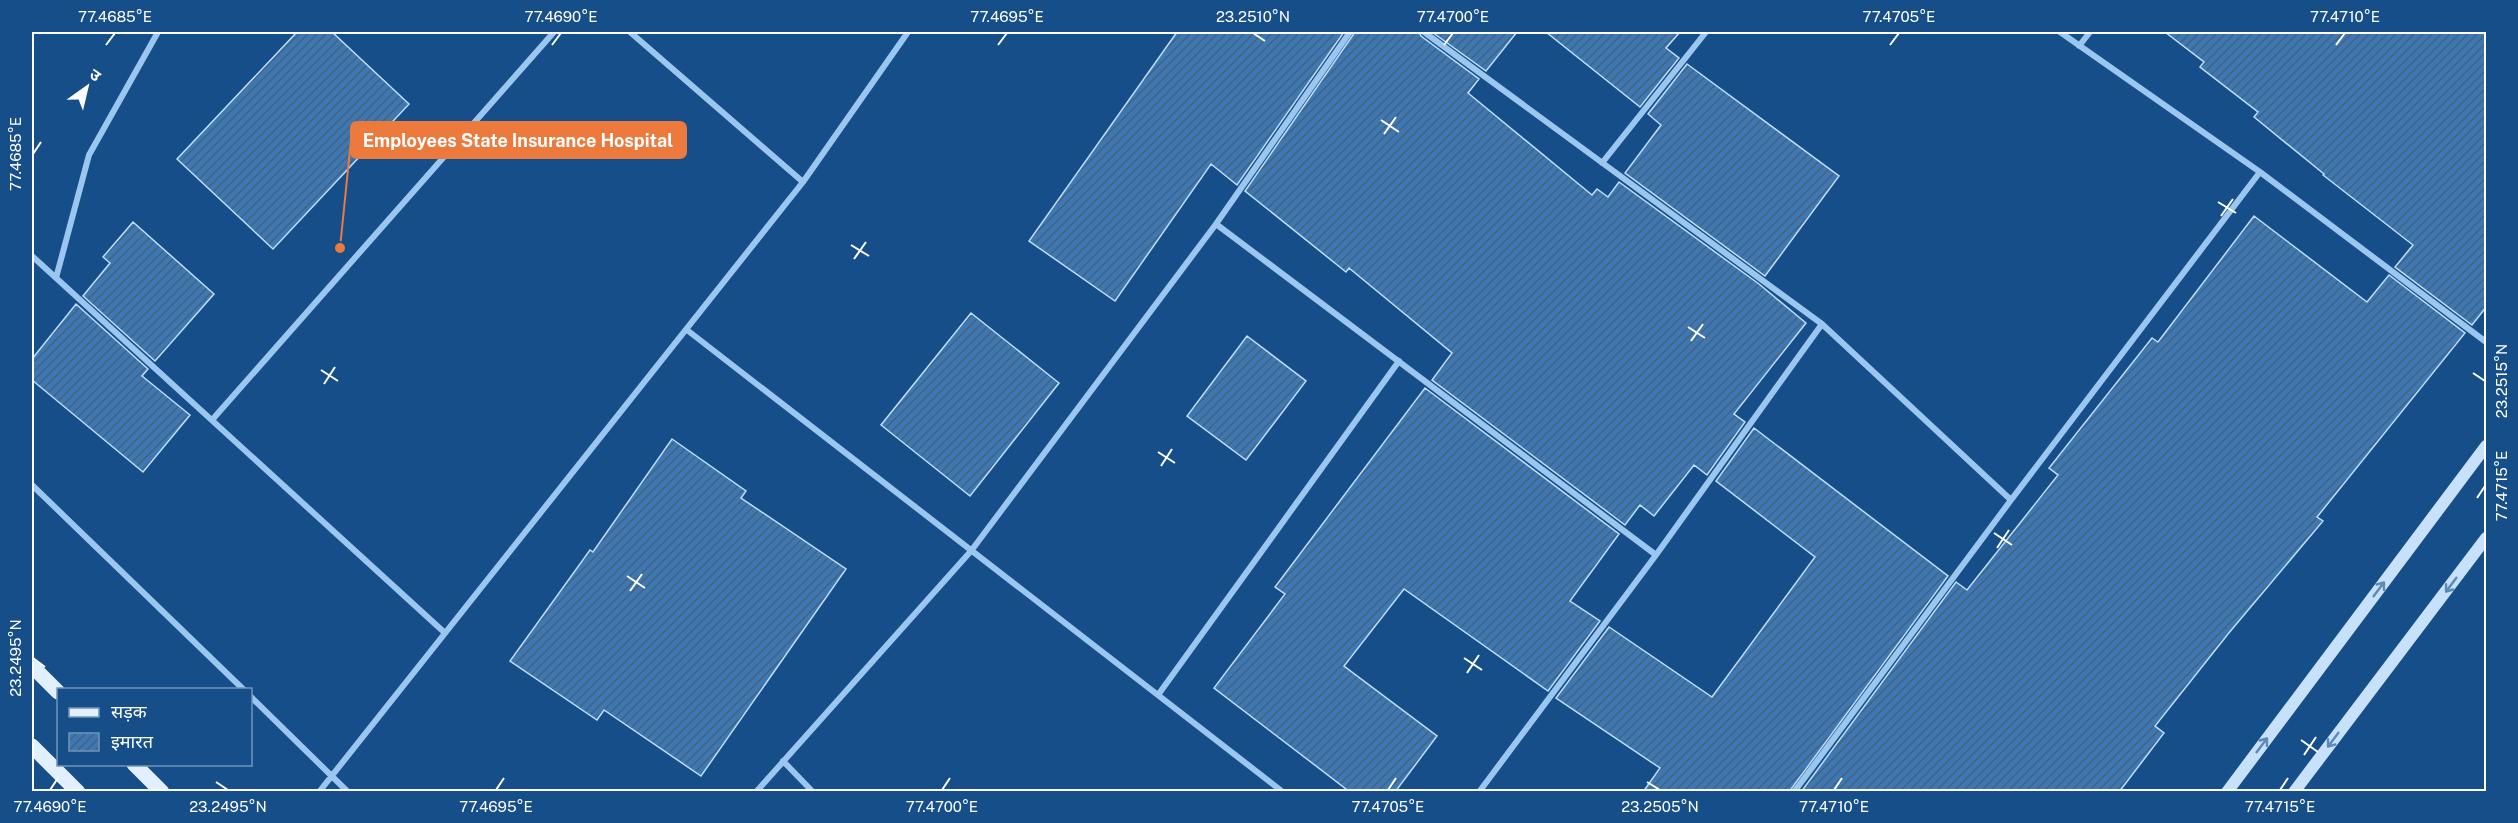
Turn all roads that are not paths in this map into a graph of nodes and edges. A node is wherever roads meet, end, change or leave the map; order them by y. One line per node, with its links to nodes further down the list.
1 (158, 32): 16 (street)
2 (554, 32): 21 (street)
3 (630, 32): 13 (street)
4 (908, 32): 13 (street)
5 (1350, 32): 14 (street)
6 (1425, 32): 11 (street)
7 (1706, 32): 11 (street)
8 (2060, 32): 10 (street)
9 (2090, 32): 10 (street)
10 (2079, 46): 12 (street)
11 (1602, 163): 17 (street)
12 (2260, 172): 19 (street); 24 (street)
13 (803, 182): 18 (street)
14 (1216, 224): 20 (street); 26 (street)
15 (32, 256): 16 (street)
16 (56, 278): 21 (street)
17 (1822, 324): 24 (street); 27 (street)
18 (687, 330): 26 (street); 28 (street)
19 (2487, 342)
20 (1399, 361): 27 (street); 32 (street)
21 (212, 420): 28 (street)
22 (2487, 446): 47 (street, one-way to 22)
23 (32, 485): 30 (street)
24 (2011, 500): 46 (street)
25 (2487, 538): 48 (street, one-way to 48)
26 (971, 551): 32 (street); 35 (street)
27 (1656, 555): 45 (street)
28 (445, 633): 37 (street)
29 (32, 666): 31 (main road)
30 (242, 688)
31 (57, 691)
32 (1158, 695): 44 (street)
33 (252, 698): 37 (street)
34 (32, 746): 38 (main road)
35 (783, 761): 42 (street); 43 (street)
36 (135, 766): 39 (main road)
37 (332, 775): 40 (street); 41 (street)
38 (78, 792)
39 (162, 792)
40 (319, 792)
41 (348, 792)
42 (756, 792)
43 (813, 792)
44 (1282, 792)
45 (1479, 792)
46 (1794, 792)
47 (2227, 792)
48 (2294, 792)

